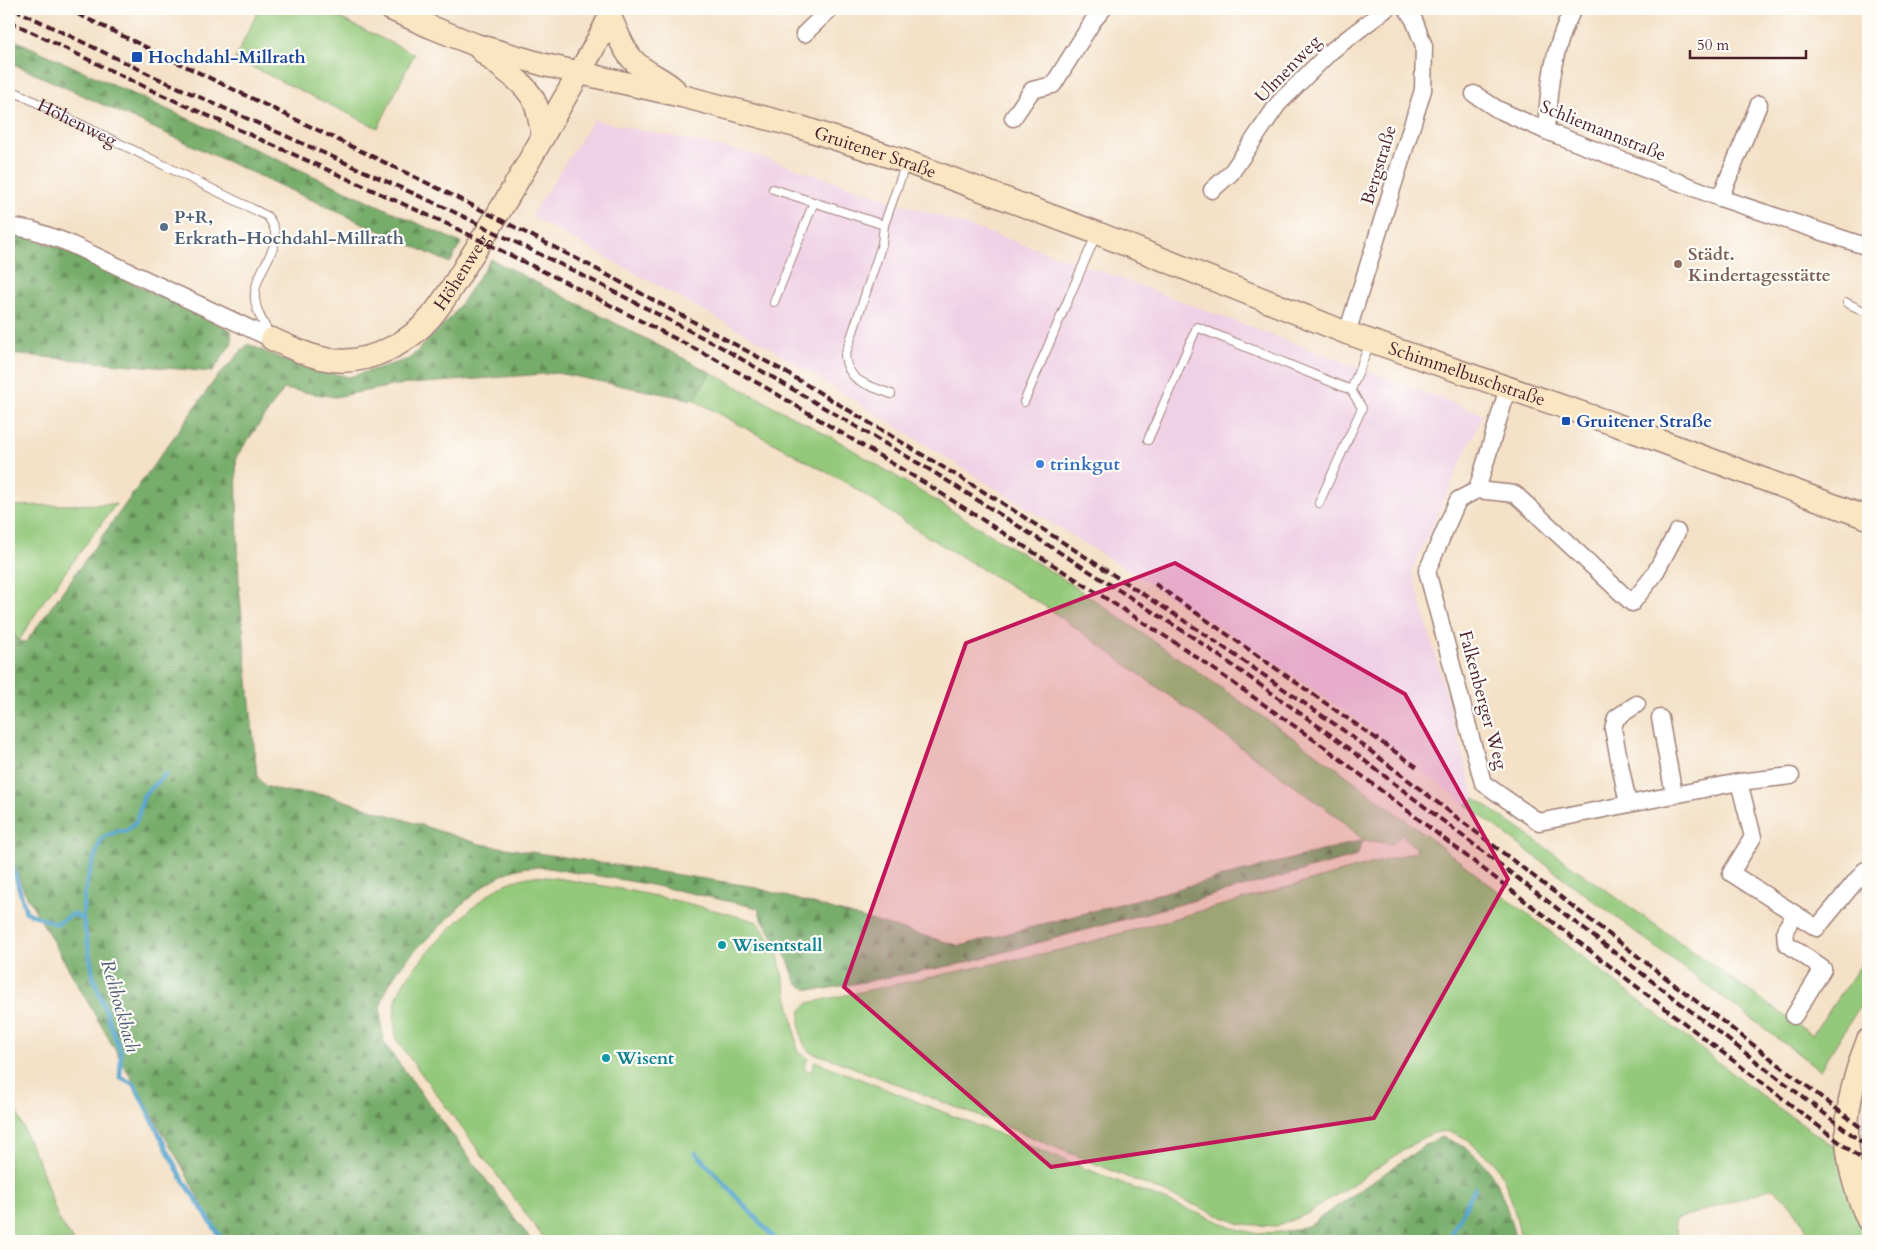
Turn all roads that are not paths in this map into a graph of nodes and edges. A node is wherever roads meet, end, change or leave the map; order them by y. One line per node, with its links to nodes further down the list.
1 (391, 9): 9 (main road, Gruitener Straße)
2 (830, 9): 8 (street)
3 (1103, 9): 15 (street)
4 (1386, 9): 20 (street, Ulmenweg)
5 (1406, 9): 30 (street, Bergstraße)
6 (1573, 9): 16 (street)
7 (612, 13): 10 (main road, Höhenweg); 13 (main road)
8 (804, 34)
9 (476, 45): 10 (main road, Gruitener Straße); 17 (main road)
10 (579, 74): 13 (main road, Gruitener Straße); 17 (main road, Höhenweg)
11 (9, 89): 31 (lane, Höhenweg)
12 (1474, 94): 16 (street, Schliemannstraße)
13 (682, 96): 18 (main road, Gruitener Straße)
14 (1759, 104): 21 (street)
15 (1014, 118)
16 (1546, 131): 21 (street, Schliemannstraße)
17 (543, 137): 31 (main road, Höhenweg)
18 (907, 162): 23 (lane); 25 (main road, Gruitener Straße)
19 (773, 189): 22 (lane)
20 (1212, 190)
21 (1720, 198): 26 (street, Schliemannstraße)
22 (814, 202): 23 (lane); 27 (lane)
23 (884, 225): 35 (lane)
24 (9, 226): 31 (street, Höhenweg)
25 (1097, 233): 30 (main road, Gruitener Straße); 36 (lane)
26 (1868, 247)
27 (774, 302)
28 (1847, 303): 29 (lane)
29 (1868, 313)
30 (1347, 333): 32 (main road, Schimmelbuschstraße)
31 (272, 340)
32 (1371, 342): 33 (main road, Schimmelbuschstraße); 34 (lane)
33 (1508, 388): 38 (street); 40 (main road, Schimmelbuschstraße)
34 (1351, 390): 37 (lane); 39 (lane)
35 (890, 394)
36 (1024, 402)
37 (1148, 440)
38 (1476, 490): 41 (street); 47 (street, Falkenberger Weg)
39 (1319, 503)
40 (1868, 518)
41 (1677, 532)
42 (1637, 704): 47 (street)
43 (1660, 718): 46 (street)
44 (1791, 776): 45 (street, Falkenberger Weg)
45 (1739, 782): 46 (street, Falkenberger Weg); 49 (street)
46 (1674, 795): 47 (street, Falkenberger Weg)
47 (1628, 804)
48 (1868, 869): 49 (street)
49 (1795, 914): 50 (street)
50 (1794, 1016)
51 (1868, 1040): 52 (main road)
52 (1868, 1220)

